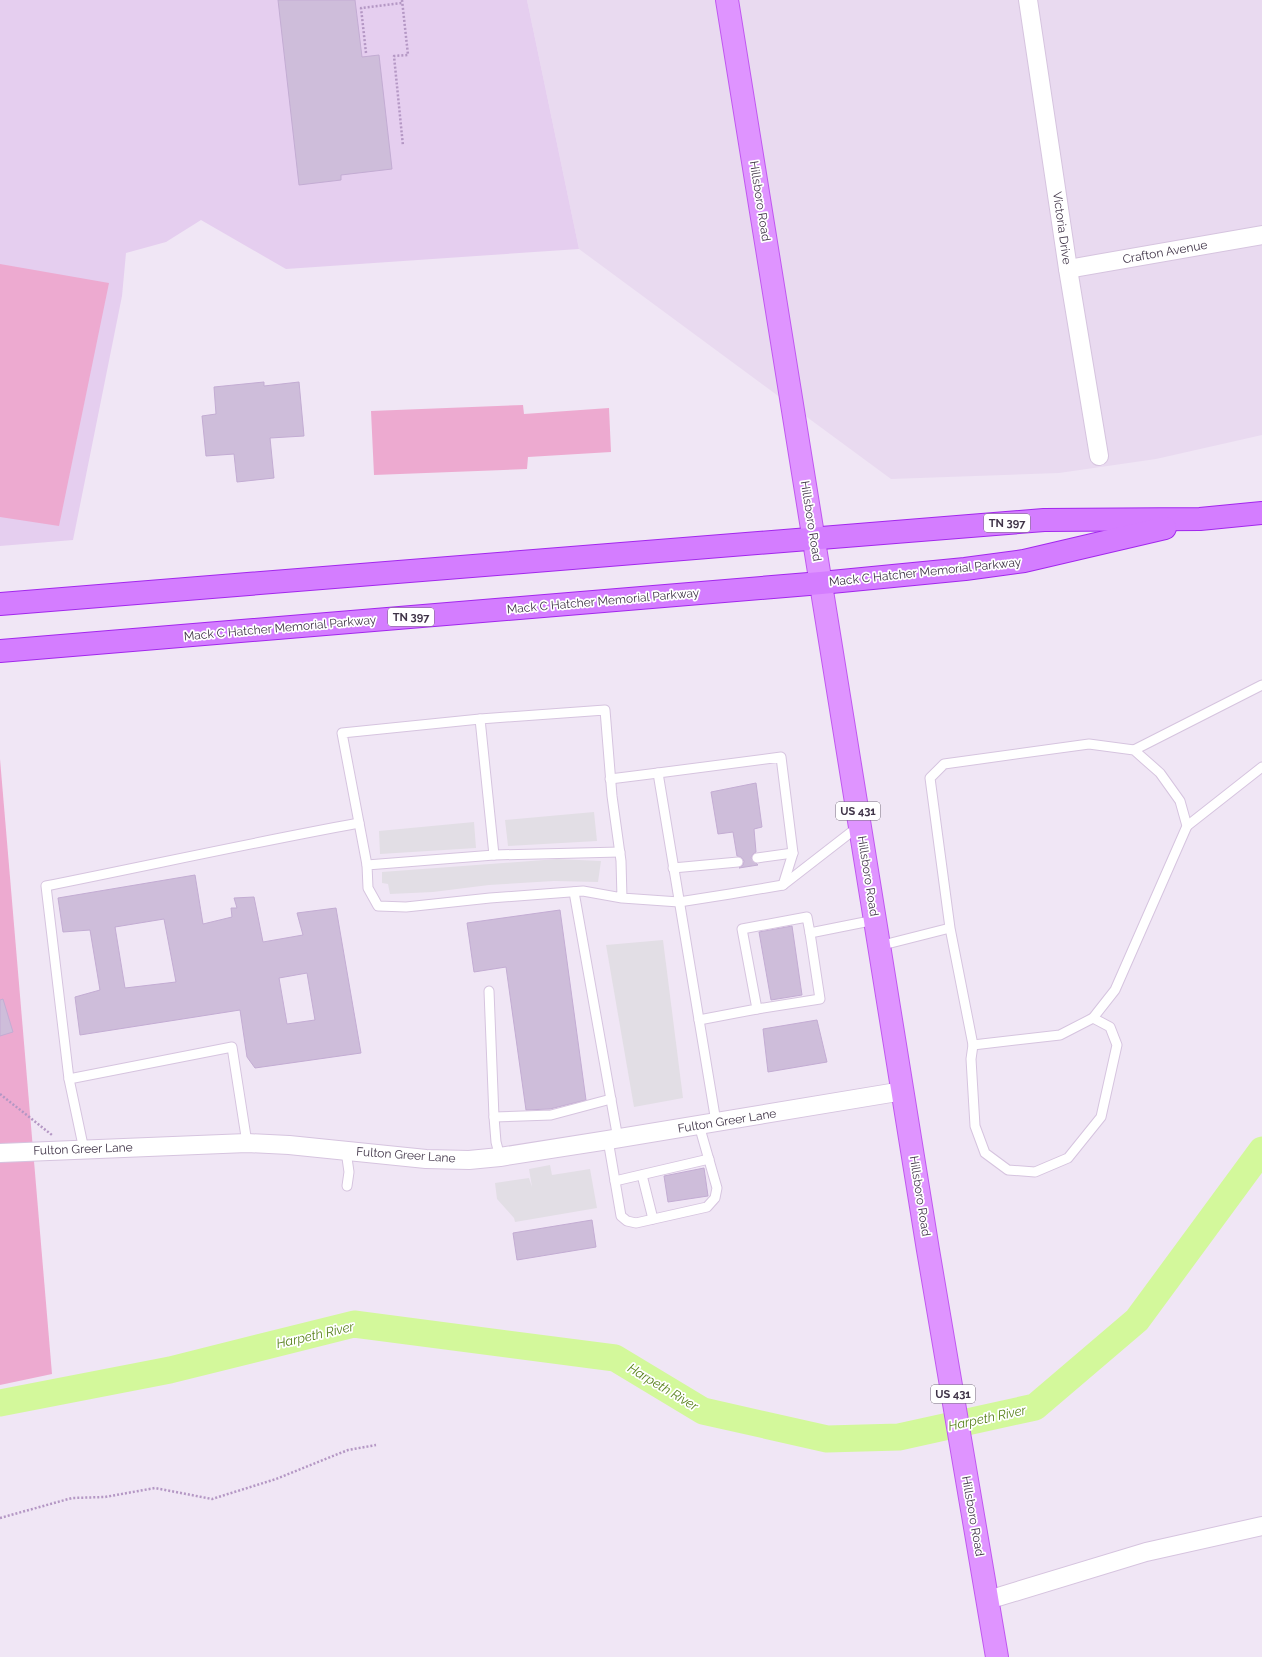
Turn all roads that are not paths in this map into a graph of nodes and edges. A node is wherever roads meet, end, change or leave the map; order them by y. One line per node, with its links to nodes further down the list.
1 (727, 0): 8 (main road, Hillsboro Road)
2 (1028, 0): 4 (street, Victoria Drive)
3 (1262, 235): 4 (street, Crafton Avenue)
4 (1068, 269): 5 (street, Victoria Drive)
5 (1098, 456)
6 (1262, 513): 7 (highway, Mack C Hatcher Memorial Parkway / TN 397)
7 (1200, 519): 8 (highway, Mack C Hatcher Memorial Parkway / TN 397); 9 (highway, Mack C Hatcher Memorial Parkway / TN 397)
8 (814, 538): 9 (main road, Hillsboro Road / US 431); 10 (highway, Mack C Hatcher Memorial Parkway / TN 397)
9 (821, 583): 11 (highway, Mack C Hatcher Memorial Parkway / TN 397); 19 (main road, Hillsboro Road / US 431)
10 (0, 604)
11 (0, 651)
12 (1262, 685): 14 (lane)
13 (480, 719): 17 (lane); 18 (lane); 23 (lane)
14 (1134, 750): 20 (lane); 33 (lane)
15 (1262, 767): 20 (lane)
16 (658, 773): 17 (lane); 22 (lane); 27 (lane)
17 (610, 779): 21 (lane)
18 (359, 824): 26 (lane); 41 (lane)
19 (860, 825): 28 (lane); 32 (main road, Hillsboro Road / US 431)
20 (1187, 826): 38 (lane)
21 (620, 852): 23 (lane); 30 (lane)
22 (793, 853): 24 (lane); 28 (lane)
23 (494, 855): 26 (lane)
24 (757, 858)
25 (738, 862): 27 (lane)
26 (367, 865): 29 (lane)
27 (673, 868): 31 (lane)
28 (783, 885): 31 (lane)
29 (574, 892): 30 (lane); 43 (lane)
30 (622, 898): 31 (lane)
31 (679, 902): 39 (lane)
32 (875, 920): 34 (lane); 35 (main road, Hillsboro Road / US 431)
33 (950, 928): 35 (lane); 40 (lane)
34 (810, 933): 37 (lane); 37 (lane)
35 (879, 946): 42 (main road, Hillsboro Road / US 431)
36 (489, 991): 44 (lane)
37 (758, 1009): 39 (lane)
38 (1093, 1018): 40 (lane); 40 (lane)
39 (699, 1020): 45 (lane)
40 (973, 1045)
41 (69, 1079): 47 (lane); 48 (lane)
42 (903, 1091): 45 (street, Fulton Greer Lane); 58 (main road, Hillsboro Road / US 431)
43 (611, 1099): 44 (lane); 46 (lane)
44 (494, 1116): 51 (lane)
45 (708, 1123): 46 (street, Fulton Greer Lane); 52 (lane)
46 (613, 1140): 51 (street, Fulton Greer Lane); 54 (lane)
47 (247, 1143): 48 (street, Fulton Greer Lane); 49 (street, Fulton Greer Lane)
48 (84, 1150): 50 (street, Fulton Greer Lane)
49 (346, 1151): 51 (street, Fulton Greer Lane); 55 (lane)
50 (0, 1153)
51 (500, 1157)
52 (709, 1159): 53 (lane); 56 (lane)
53 (642, 1175): 54 (lane); 56 (lane)
54 (615, 1181): 56 (lane)
55 (347, 1186)
56 (653, 1219)
57 (1262, 1526): 58 (street)
58 (988, 1600): 59 (main road, Hillsboro Road / US 431)
59 (997, 1657)

